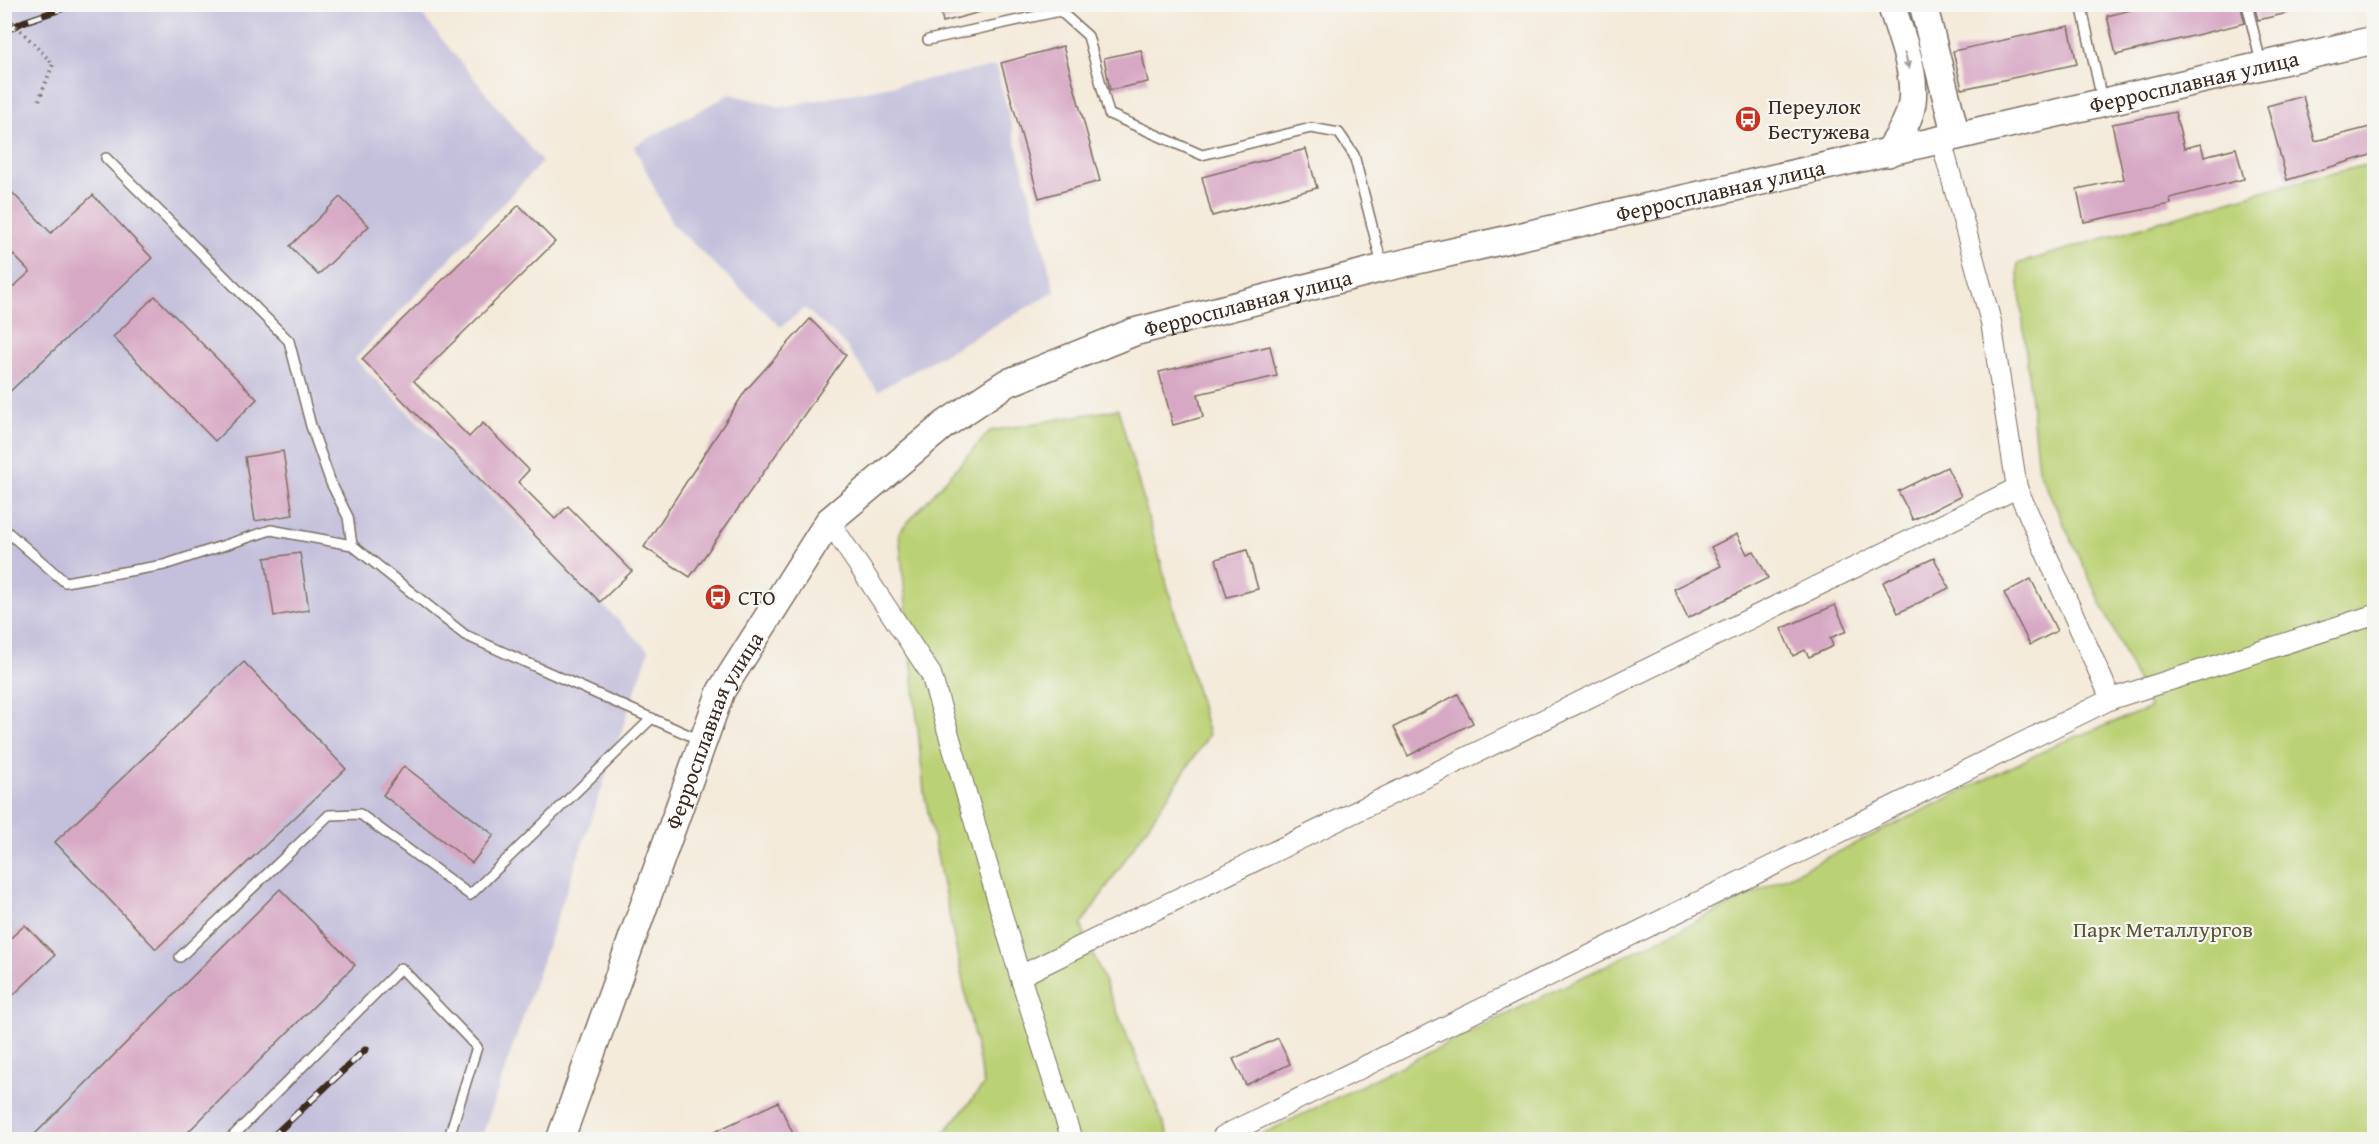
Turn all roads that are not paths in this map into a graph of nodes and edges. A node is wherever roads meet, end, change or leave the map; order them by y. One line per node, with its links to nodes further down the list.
1 (1891, 4): 10 (main road, one-way to 10)
2 (1923, 4): 9 (main road)
3 (2081, 4): 8 (lane)
4 (2247, 4): 7 (lane)
5 (928, 40): 12 (lane)
6 (2374, 40): 7 (main road, Ферросплавная улица)
7 (2262, 66): 8 (main road, Ферросплавная улица)
8 (2103, 102): 9 (main road, Ферросплавная улица)
9 (1949, 138): 10 (main road, Ферросплавная улица); 13 (street)
10 (1888, 153): 12 (main road, Ферросплавная улица)
11 (106, 158): 16 (lane)
12 (1383, 268): 14 (main road, Ферросплавная улица)
13 (2017, 488): 18 (street); 22 (street)
14 (829, 521): 20 (main road, Ферросплавная улица); 22 (street)
15 (4, 529): 16 (lane)
16 (352, 545): 19 (lane)
17 (2374, 615): 18 (street)
18 (2111, 699): 23 (street)
19 (652, 718): 20 (lane); 21 (lane)
20 (703, 741): 26 (main road, Ферросплавная улица)
21 (180, 957)
22 (1020, 976): 27 (street)
23 (1223, 1136)
24 (229, 1140): 25 (lane)
25 (448, 1140)
26 (560, 1140)
27 (1072, 1140)

